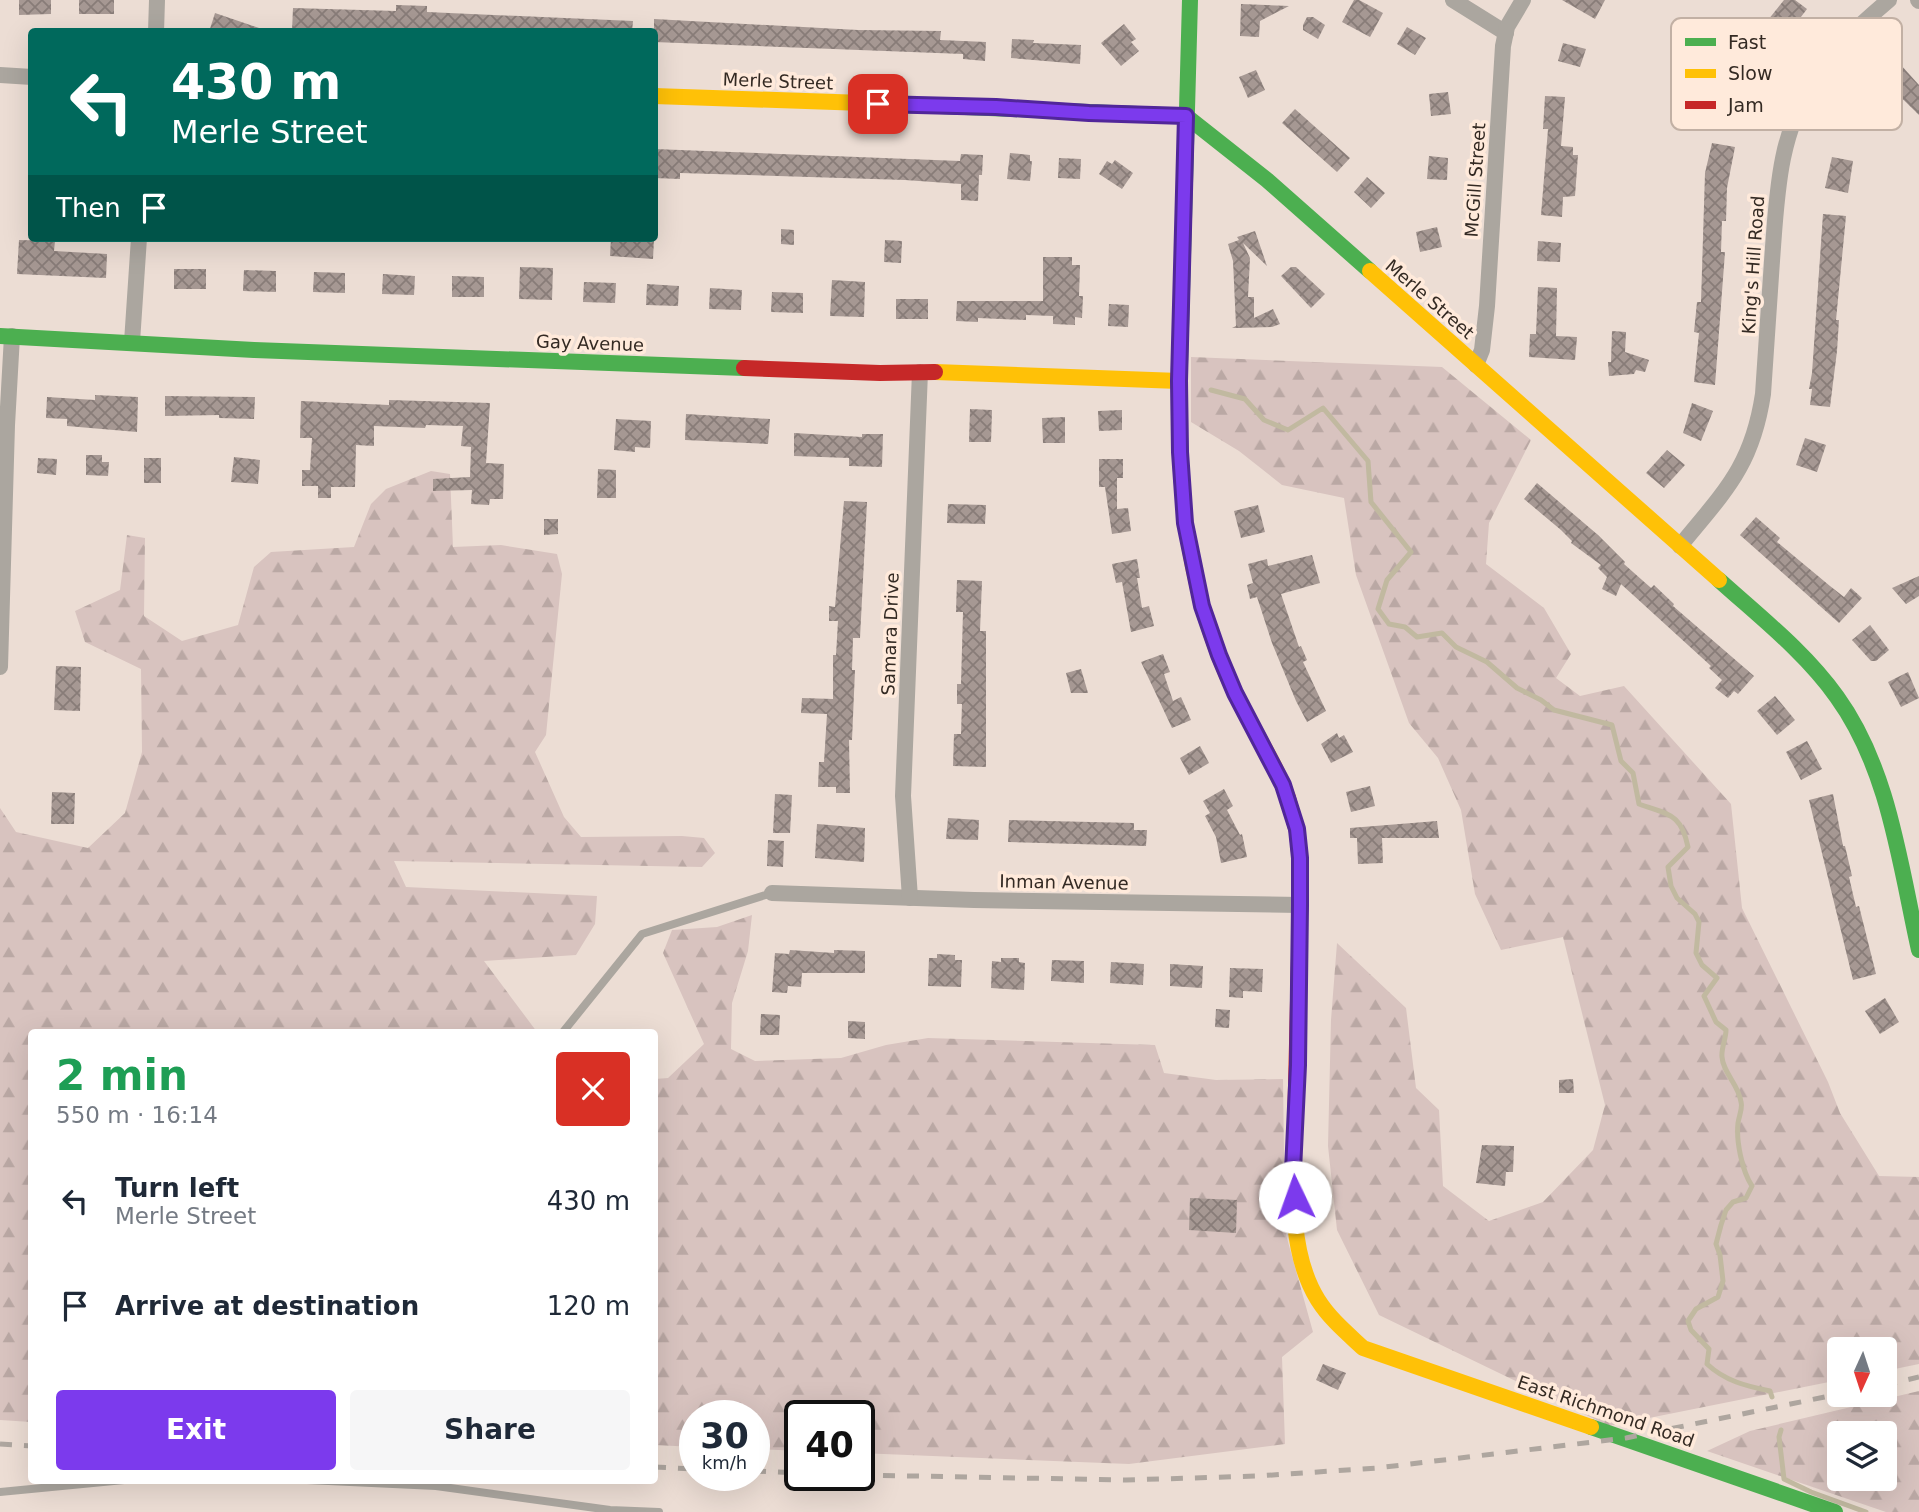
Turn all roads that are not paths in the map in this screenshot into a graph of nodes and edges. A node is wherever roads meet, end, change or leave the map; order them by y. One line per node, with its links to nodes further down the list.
1 (157, 0): 7 (street)
2 (1190, 0): 12 (street)
3 (1453, 0): 8 (street)
4 (1523, 0): 8 (street, McGill Street)
5 (1889, 0): 6 (street, King's Hill Road)
6 (1867, 18)
7 (156, 28)
8 (1506, 33): 17 (street, McGill Street)
9 (0, 75): 10 (street)
10 (28, 77)
11 (658, 96): 12 (street, Merle Street)
12 (1186, 116): 17 (street, Merle Street); 19 (street)
13 (1791, 130): 20 (street, King's Hill Road)
14 (139, 242): 16 (street)
15 (6, 336): 16 (street, Gay Avenue); 21 (street)
16 (132, 342): 18 (street, Gay Avenue)
17 (1476, 365): 20 (street, Merle Street)
18 (920, 372): 19 (street, Gay Avenue); 23 (street, Samara Drive)
19 (1179, 381): 24 (street)
20 (1680, 546): 25 (street, Merle Street)
21 (0, 667)
22 (772, 893): 23 (street, Inman Avenue); 26 (lane)
23 (910, 898): 24 (street, Inman Avenue)
24 (1300, 905): 31 (street, East Richmond Road)
25 (1919, 950)
26 (565, 1029)
27 (83, 1484): 29 (lane)
28 (393, 1484): 30 (lane)
29 (0, 1492)
30 (659, 1512)
31 (1835, 1512)

